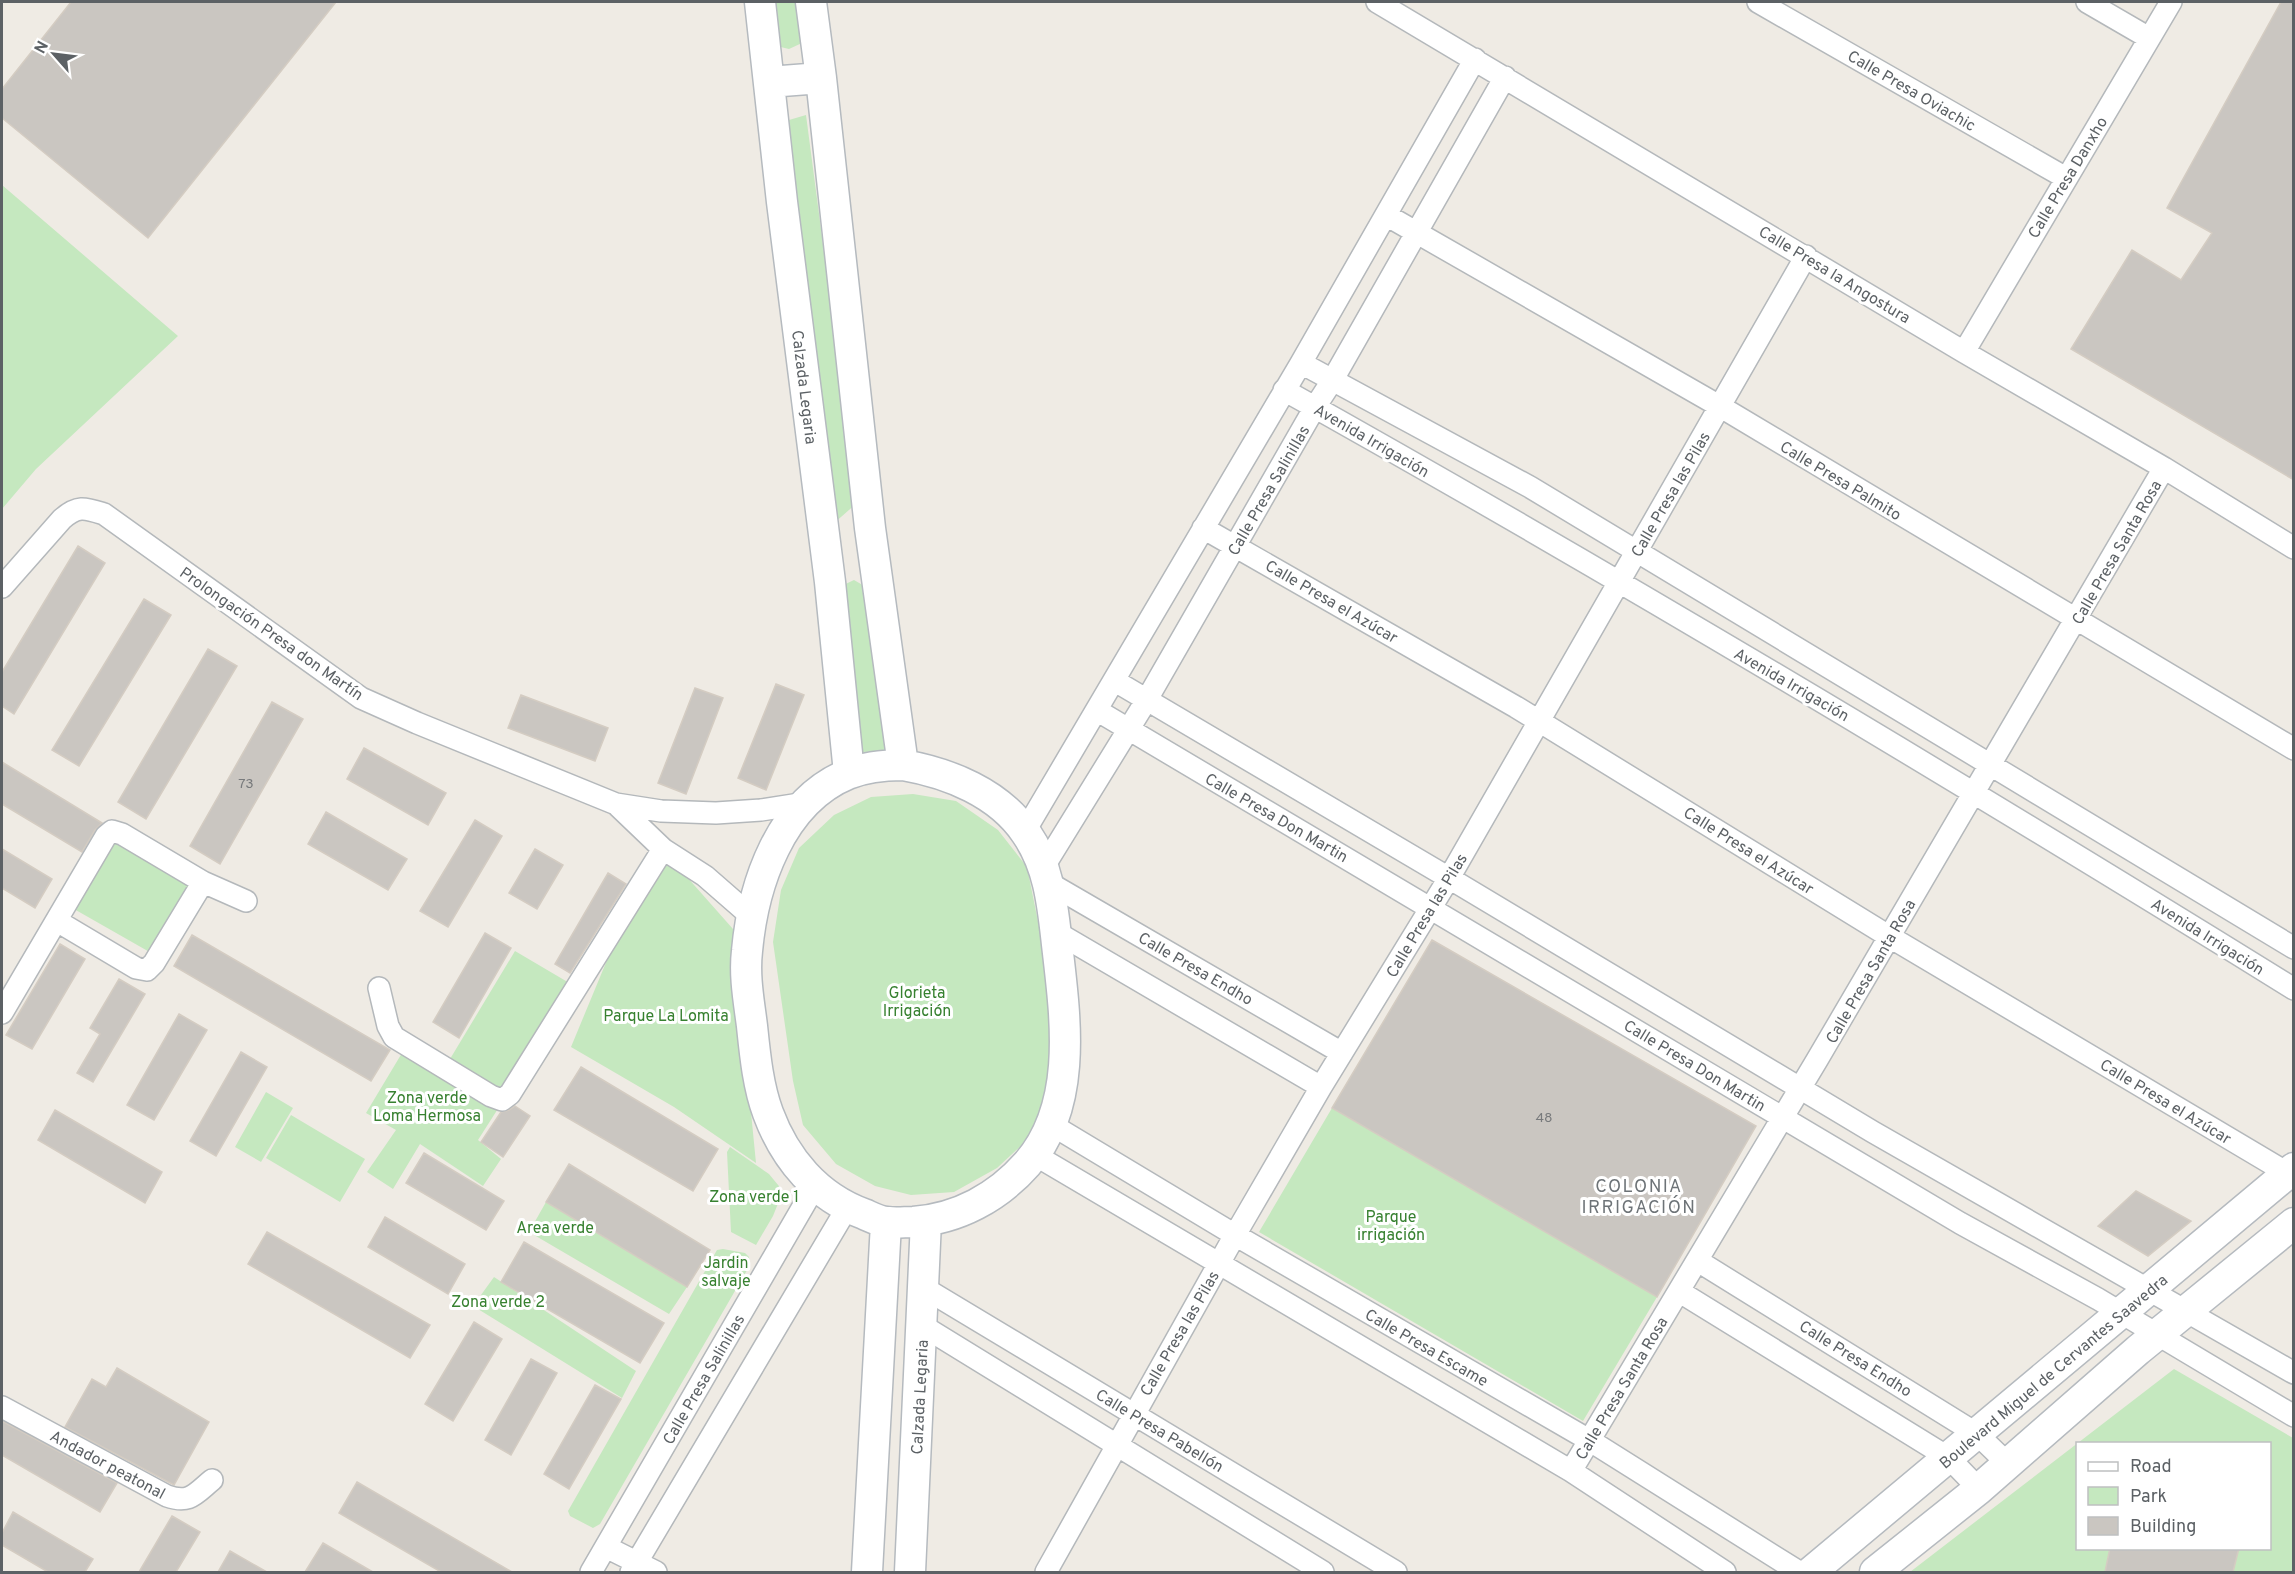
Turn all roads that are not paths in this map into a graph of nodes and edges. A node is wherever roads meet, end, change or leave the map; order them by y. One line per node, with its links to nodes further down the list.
1 (760, 2): 11 (main road, Calzada Legaria)
2 (811, 2): 10 (main road)
3 (1377, 2): 8 (street, Calle Presa la Angostura)
4 (1758, 2): 12 (street, Calle Presa Oviachic)
5 (2087, 2): 7 (street)
6 (2170, 2): 7 (street, Calle Presa Danxho)
7 (2149, 38): 12 (street, Calle Presa Danxho)
8 (1475, 59): 9 (street, Calle Presa la Angostura); 13 (street)
9 (1505, 77): 14 (street, Calle Presa Salinillas); 15 (street, Calle Presa la Angostura)
10 (821, 78): 11 (main road); 23 (main road)
11 (769, 81): 25 (main road, Calzada Legaria)
12 (2066, 178): 16 (street, Calle Presa Danxho)
13 (1386, 215): 14 (street, Calle Presa Palmito); 17 (street)
14 (1418, 232): 18 (street, Calle Presa Salinillas); 21 (street, Calle Presa Palmito)
15 (1806, 256): 16 (street, Calle Presa la Angostura); 21 (street, Calle Presa las Pilas)
16 (1964, 352): 22 (street, Calle Presa la Angostura)
17 (1301, 363): 18 (street, Avenida Irrigación); 19 (street)
18 (1332, 381): 20 (street, Calle Presa Salinillas); 28 (street, Avenida Irrigación)
19 (1284, 390): 20 (street, Avenida Irrigación); 24 (street)
20 (1315, 407): 26 (street, Calle Presa Salinillas); 29 (street, Avenida Irrigación)
21 (1721, 407): 28 (street, Calle Presa las Pilas); 31 (street, Calle Presa Palmito)
22 (2164, 468): 27 (street, Calle Presa la Angostura); 31 (street, Calle Presa Santa Rosa)
23 (870, 528): 25 (main road); 39 (main road)
24 (1203, 528): 26 (street, Calle Presa el Azúcar); 32 (street)
25 (824, 540): 40 (main road, Calzada Legaria)
26 (1236, 546): 33 (street, Calle Presa Salinillas); 35 (street, Calle Presa el Azúcar)
27 (2294, 548)
28 (1637, 552): 29 (street, Calle Presa las Pilas); 38 (street, Avenida Irrigación)
29 (1620, 583): 35 (street, Calle Presa las Pilas); 41 (street, Avenida Irrigación)
30 (2, 587): 43 (street, Prolongación Presa don Martín)
31 (2076, 620): 37 (street, Calle Presa Palmito); 38 (street, Calle Presa Santa Rosa)
32 (1115, 681): 33 (street, Calle Presa Don Martin); 34 (street)
33 (1146, 701): 36 (street, Calle Presa Salinillas); 47 (street, Calle Presa Don Martin)
34 (1098, 711): 36 (street, Calle Presa Don Martin); 44 (street)
35 (1540, 722): 47 (street, Calle Presa las Pilas); 54 (street, Calle Presa el Azúcar)
36 (1128, 729): 46 (street, Calle Presa Salinillas); 50 (street, Calle Presa Don Martin)
37 (2294, 749)
38 (1990, 764): 41 (street, Calle Presa Santa Rosa); 55 (street, Avenida Irrigación)
39 (903, 765): 40 (main road); 44 (main road)
40 (849, 773): 42 (main road)
41 (1976, 792): 54 (street, Calle Presa Santa Rosa); 57 (street, Avenida Irrigación)
42 (806, 803): 43 (street, Prolongación Presa don Martín); 51 (main road)
43 (616, 804): 45 (street, Prolongación Presa don Martín)
44 (1025, 831): 46 (main road)
45 (663, 849): 51 (street, Prolongación Presa don Martín); 56 (street)
46 (1046, 876): 53 (main road); 59 (street, Calle Presa Endho)
47 (1449, 878): 50 (street, Calle Presa las Pilas); 61 (street, Calle Presa Don Martin)
48 (203, 882): 49 (street); 52 (street); 52 (street)
49 (246, 901)
50 (1431, 908): 59 (street, Calle Presa las Pilas); 62 (street, Calle Presa Don Martin)
51 (752, 917): 66 (main road)
52 (57, 921): 58 (street)
53 (1056, 932): 60 (street); 63 (main road)
54 (1890, 937): 61 (street, Calle Presa Santa Rosa); 65 (street, Calle Presa el Azúcar)
55 (2294, 948)
56 (379, 988)
57 (2294, 989)
58 (2, 1013)
59 (1342, 1053): 60 (street, Calle Presa las Pilas)
60 (1321, 1087): 71 (street, Calle Presa las Pilas)
61 (1799, 1089): 62 (street, Calle Presa Santa Rosa); 75 (street, Calle Presa Don Martin)
62 (1783, 1117): 72 (street, Calle Presa Santa Rosa); 78 (street, Calle Presa Don Martin)
63 (1052, 1125): 64 (main road); 71 (street, Calle Presa Escame)
64 (1035, 1155): 68 (main road); 73 (street, Calle Presa Escame)
65 (2292, 1173): 75 (main road, Boulevard Miguel de Cervantes Saavedra)
66 (815, 1186): 67 (main road); 93 (street, Calle Presa Salinillas)
67 (847, 1208): 69 (main road); 94 (street)
68 (926, 1221): 69 (main road); 74 (main road, Calzada Legaria)
69 (886, 1222): 97 (main road)
70 (2294, 1223): 77 (main road)
71 (1235, 1235): 73 (street, Calle Presa las Pilas); 86 (street, Calle Presa Escame)
72 (1698, 1261): 76 (street, Calle Presa Santa Rosa); 85 (street, Calle Presa Endho)
73 (1219, 1263): 83 (street, Calle Presa las Pilas); 90 (street, Calle Presa Escame)
74 (924, 1288): 79 (main road, Calzada Legaria); 83 (street, Calle Presa Pabellón)
75 (2149, 1289): 77 (street, Calle Presa Don Martin); 78 (main road, Boulevard Miguel de Cervantes Saavedra)
76 (1680, 1292): 86 (street, Calle Presa Santa Rosa); 88 (street)
77 (2187, 1311): 80 (main road); 81 (street, Calle Presa Don Martin)
78 (2122, 1313): 80 (street, Calle Presa Don Martin); 85 (main road, Boulevard Miguel de Cervantes Saavedra)
79 (923, 1326): 87 (street); 98 (main road, Calzada Legaria)
80 (2159, 1334): 84 (street, Calle Presa Don Martin); 89 (main road)
81 (2294, 1373)
82 (2, 1407): 91 (street, Andador peatonal)
83 (1133, 1414): 87 (street, Calle Presa las Pilas); 101 (street, Calle Presa Pabellón)
84 (2294, 1416)
85 (1977, 1434): 88 (main road, Boulevard Miguel de Cervantes Saavedra); 89 (street, Calle Presa Endho)
86 (1589, 1440): 90 (street, Calle Presa Santa Rosa); 103 (street, Calle Presa Escame)
87 (1116, 1444): 99 (street, Calle Presa las Pilas); 100 (street)
88 (1949, 1458): 92 (street); 104 (main road, Boulevard Miguel de Cervantes Saavedra)
89 (2008, 1464): 92 (main road)
90 (1571, 1471): 102 (street, Calle Presa Escame)
91 (212, 1480)
92 (1979, 1489): 105 (main road)
93 (606, 1547): 94 (street); 95 (street, Calle Presa Salinillas)
94 (634, 1567): 96 (street)
95 (591, 1572)
96 (656, 1572)
97 (867, 1572)
98 (910, 1572)
99 (1046, 1572)
100 (1323, 1572)
101 (1396, 1572)
102 (1725, 1572)
103 (1799, 1572)
104 (1811, 1572)
105 (1875, 1572)

